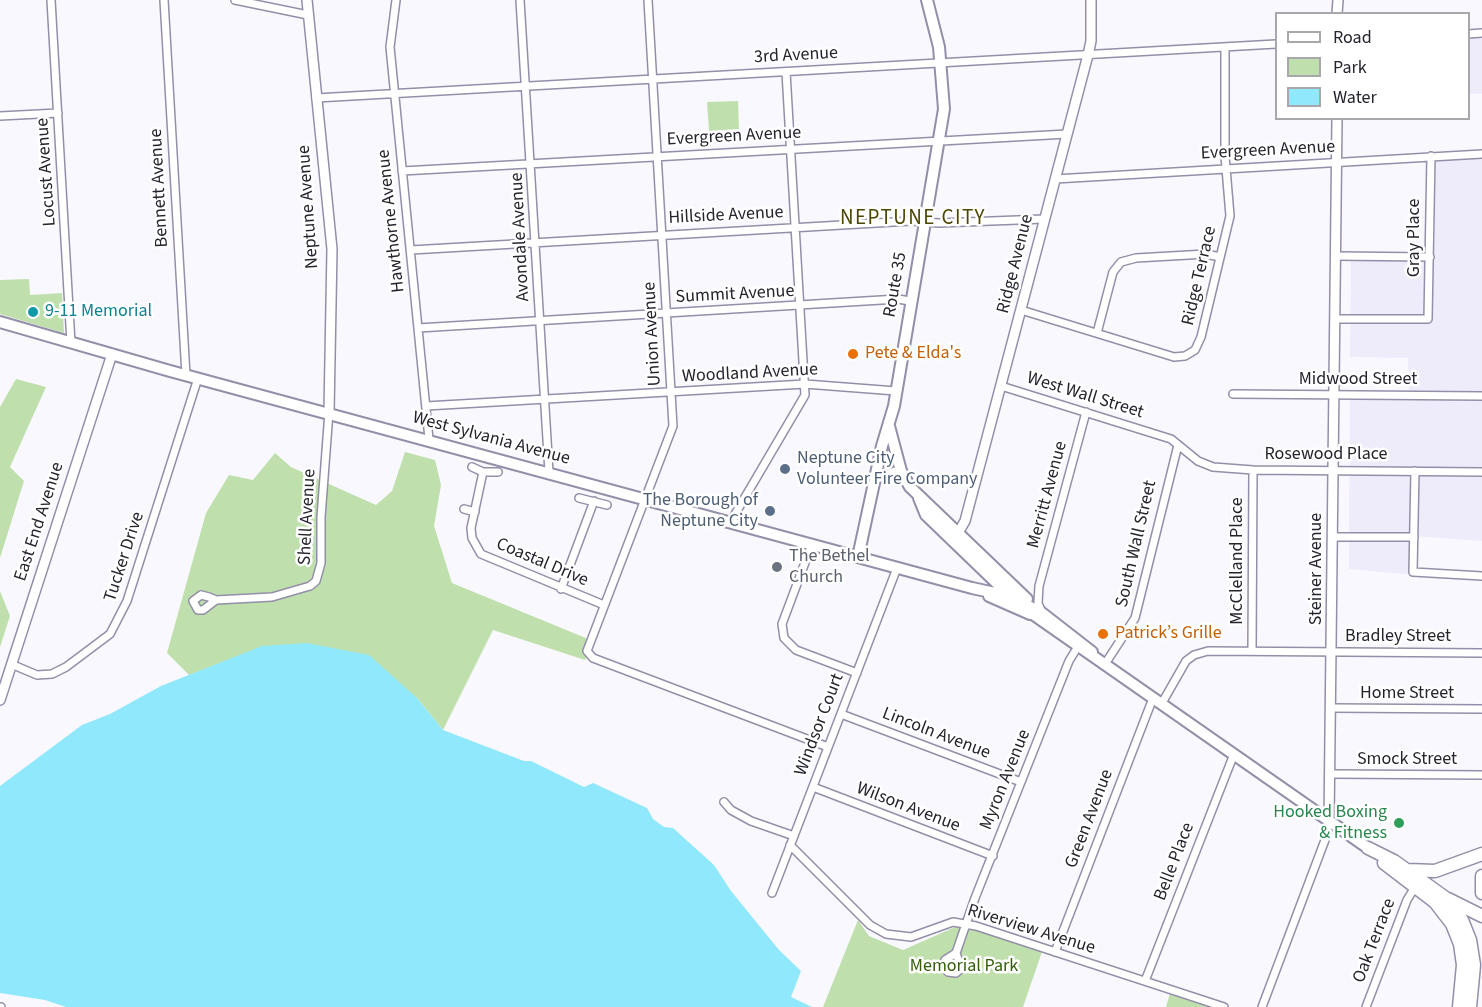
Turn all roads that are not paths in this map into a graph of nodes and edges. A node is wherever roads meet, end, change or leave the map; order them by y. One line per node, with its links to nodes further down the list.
1 (51, 0): 20 (street, Locust Avenue)
2 (164, 0): 54 (street, Bennett Avenue)
3 (235, 0): 10 (street)
4 (307, 0): 10 (street, Neptune Avenue)
5 (396, 0): 18 (street, Hawthorne Avenue)
6 (520, 0): 17 (street, Avondale Avenue)
7 (648, 0): 16 (street, Union Avenue)
8 (927, 0): 14 (main road, Route 35)
9 (1091, 0): 13 (street, Ridge Avenue)
10 (308, 15): 19 (street, Neptune Avenue)
11 (1275, 44): 12 (street, 3rd Avenue)
12 (1225, 47): 13 (street, 3rd Avenue); 31 (street, Ridge Terrace)
13 (1088, 55): 14 (street, 3rd Avenue); 23 (street, Ridge Avenue)
14 (941, 63): 15 (street, 3rd Avenue); 24 (main road, Route 35)
15 (786, 72): 16 (street, 3rd Avenue); 25 (street)
16 (653, 79): 17 (street, 3rd Avenue); 27 (street, Union Avenue)
17 (526, 86): 18 (street, 3rd Avenue); 30 (street, Avondale Avenue)
18 (395, 93): 19 (street, 3rd Avenue); 32 (street, Hawthorne Avenue)
19 (316, 98): 65 (street, Neptune Avenue)
20 (58, 113): 21 (street); 52 (street, Locust Avenue)
21 (0, 116)
22 (1337, 120): 29 (street, Steiner Avenue)
23 (1067, 134): 24 (street, Evergreen Avenue); 33 (street, Ridge Avenue)
24 (938, 140): 25 (street, Evergreen Avenue); 35 (main road, Route 35)
25 (791, 149): 27 (street, Evergreen Avenue); 36 (street)
26 (1482, 154): 28 (street, Evergreen Avenue)
27 (657, 156): 30 (street, Evergreen Avenue); 37 (street, Union Avenue)
28 (1431, 156): 29 (street, Evergreen Avenue); 42 (street, Gray Place)
29 (1336, 162): 31 (street, Evergreen Avenue); 40 (street, Steiner Avenue)
30 (531, 164): 32 (street, Evergreen Avenue); 38 (street, Avondale Avenue)
31 (1226, 169): 33 (street, Evergreen Avenue); 41 (street, Ridge Terrace)
32 (402, 171): 39 (street, Hawthorne Avenue)
33 (1055, 178): 34 (street, Ridge Avenue)
34 (1044, 219): 35 (street, Hillside Avenue); 45 (street, Ridge Avenue)
35 (924, 222): 36 (street, Hillside Avenue); 43 (main road, Route 35)
36 (796, 228): 37 (street, Hillside Avenue); 44 (street)
37 (662, 235): 38 (street, Hillside Avenue); 46 (street, Union Avenue)
38 (536, 242): 39 (street, Hillside Avenue); 48 (street, Avondale Avenue)
39 (411, 250): 50 (street, Hawthorne Avenue)
40 (1336, 256): 42 (street); 47 (street, Steiner Avenue)
41 (1220, 257): 51 (street); 51 (street, Ridge Terrace)
42 (1430, 257): 47 (street, Gray Place)
43 (910, 301): 44 (street, Summit Avenue); 58 (main road, Route 35)
44 (800, 306): 46 (street, Summit Avenue); 56 (street)
45 (1021, 310): 51 (street, Ridge Terrace); 57 (street, Ridge Avenue)
46 (666, 314): 48 (street, Summit Avenue); 59 (street, Union Avenue)
47 (1335, 319): 61 (street, Steiner Avenue)
48 (541, 321): 50 (street, Summit Avenue); 63 (street, Avondale Avenue)
49 (0, 322): 52 (main road, West Sylvania Avenue)
50 (418, 328): 64 (street, Hawthorne Avenue)
51 (1097, 333)
52 (71, 343): 53 (main road, West Sylvania Avenue)
53 (112, 354): 54 (main road, West Sylvania Avenue); 107 (street, East End Avenue)
54 (186, 375): 55 (main road, West Sylvania Avenue)
55 (198, 378): 65 (main road, West Sylvania Avenue); 107 (street, Tucker Drive)
56 (805, 384): 58 (street, Woodland Avenue); 59 (street, Woodland Avenue); 87 (street)
57 (1001, 386): 66 (street, West Wall Street); 88 (street, Ridge Avenue)
58 (896, 391): 67 (main road, Route 35)
59 (671, 393): 63 (street, Woodland Avenue); 81 (street, Union Avenue)
60 (1233, 394): 61 (street, Midwood Street)
61 (1335, 395): 62 (street, Midwood Street); 73 (street, Steiner Avenue)
62 (1482, 396)
63 (545, 400): 64 (street, Woodland Avenue); 77 (street, Avondale Avenue)
64 (426, 406): 68 (street, Hawthorne Avenue)
65 (329, 412): 68 (main road, West Sylvania Avenue); 100 (street, Shell Avenue)
66 (1086, 412): 69 (street, West Wall Street); 95 (street, Merritt Avenue)
67 (889, 426): 72 (main road, Route 35); 79 (main road)
68 (429, 439): 77 (main road, West Sylvania Avenue)
69 (1178, 445): 71 (street, Rosewood Place); 108 (street, South Wall Street)
70 (472, 467): 75 (street)
71 (1253, 470): 73 (street, Rosewood Place); 104 (street, McClelland Place)
72 (901, 471): 79 (main road); 82 (main road, Route 35)
73 (1334, 471): 74 (street, Rosewood Place); 89 (street, Steiner Avenue)
74 (1415, 471): 78 (street, Rosewood Place); 90 (street)
75 (483, 472): 76 (street); 86 (street, Coastal Drive)
76 (498, 472)
77 (549, 472): 81 (main road, West Sylvania Avenue)
78 (1482, 472)
79 (875, 478): 92 (main road)
80 (579, 498): 83 (street)
81 (646, 498): 87 (main road, West Sylvania Avenue); 101 (street, Union Avenue)
82 (919, 498): 88 (main road); 99 (main road)
83 (594, 501): 84 (street); 97 (street)
84 (607, 505)
85 (464, 509): 86 (street)
86 (475, 512): 97 (street, Coastal Drive)
87 (731, 521): 91 (main road, West Sylvania Avenue)
88 (958, 533): 98 (main road)
89 (1334, 537): 90 (street); 105 (street, Steiner Avenue)
90 (1414, 537): 94 (street)
91 (812, 544): 92 (main road, West Sylvania Avenue); 109 (street)
92 (858, 557): 93 (main road, West Sylvania Avenue)
93 (897, 568): 96 (main road, West Sylvania Avenue); 109 (street, Windsor Court)
94 (1482, 576)
95 (1039, 586): 98 (street); 102 (street, Merritt Avenue)
96 (972, 588): 99 (main road, West Sylvania Avenue); 102 (main road, West Sylvania Avenue)
97 (561, 589): 101 (street, Coastal Drive)
98 (1022, 595): 102 (main road)
99 (1010, 596): 102 (main road, West Sylvania Avenue)
100 (216, 600)
101 (604, 606): 115 (street, Union Avenue)
102 (1037, 614): 103 (main road); 108 (main road)
103 (1077, 648): 108 (main road); 119 (street, Myron Avenue)
104 (1252, 651): 105 (street, Bradley Street); 111 (street, Bradley Street)
105 (1332, 652): 106 (street, Bradley Street); 112 (street, Steiner Avenue)
106 (1482, 653)
107 (11, 664): 110 (street, East End Avenue)
108 (1105, 664): 111 (main road)
109 (856, 673): 114 (street, Windsor Court)
110 (0, 700)
111 (1157, 700): 116 (main road); 137 (street, Green Avenue)
112 (1332, 708): 113 (street, Home Street); 117 (street, Steiner Avenue)
113 (1482, 709)
114 (841, 714): 115 (street, Windsor Court); 119 (street, Lincoln Avenue)
115 (828, 747): 120 (street, Windsor Court)
116 (1234, 754): 122 (main road); 138 (street, Belle Place)
117 (1332, 774): 118 (street, Smock Street); 122 (street, Steiner Avenue)
118 (1482, 775)
119 (1021, 783): 127 (street, Myron Avenue)
120 (813, 787): 123 (street, Windsor Court); 127 (street, Wilson Avenue)
121 (724, 802): 123 (street)
122 (1329, 822): 125 (main road); 140 (street, Steiner Avenue)
123 (794, 836): 124 (street, Windsor Court)
124 (790, 845): 131 (street, Windsor Court); 135 (street, Riverview Avenue)
125 (1368, 848): 128 (highway); 130 (highway)
126 (1482, 854): 128 (highway)
127 (993, 856): 135 (street, Myron Avenue)
128 (1406, 869): 133 (highway)
129 (1482, 876): 132 (highway)
130 (1415, 887): 141 (street, Oak Terrace); 142 (highway)
131 (772, 893)
132 (1482, 893)
133 (1447, 899): 134 (highway); 143 (highway)
134 (1482, 916)
135 (966, 924): 136 (street, Myron Avenue); 137 (street, Riverview Avenue)
136 (956, 952)
137 (1055, 952): 138 (street, Riverview Avenue)
138 (1144, 981): 139 (street, Riverview Avenue)
139 (1224, 1007)
140 (1262, 1007)
141 (1366, 1007)
142 (1459, 1007)
143 (1470, 1007)

